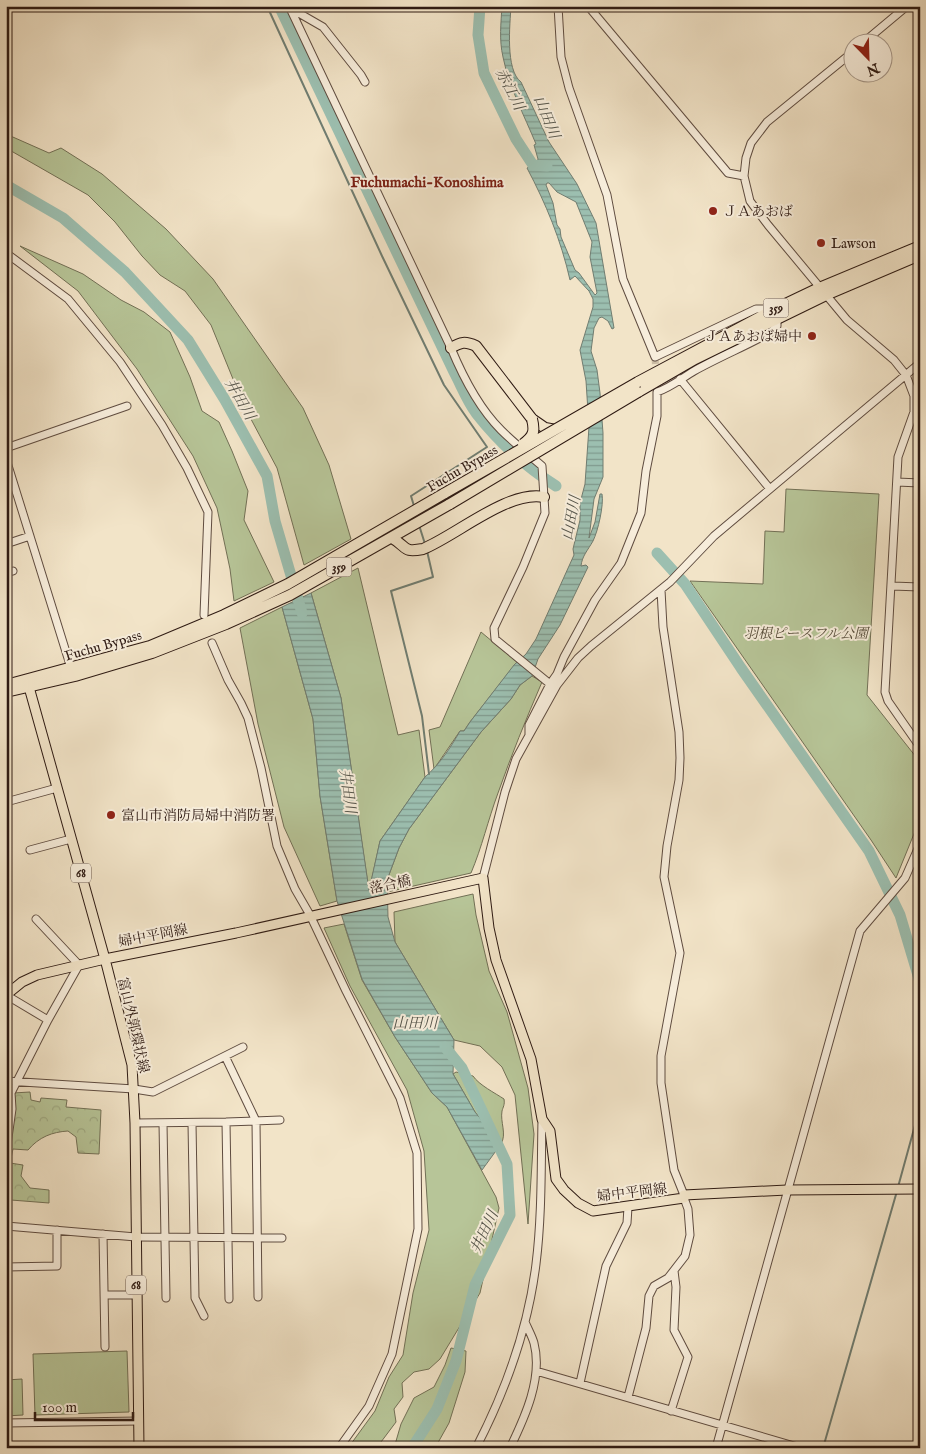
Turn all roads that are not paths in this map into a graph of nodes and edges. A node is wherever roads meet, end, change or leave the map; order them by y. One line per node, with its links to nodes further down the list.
1 (558, 6): 13 (street)
2 (588, 6): 8 (street)
3 (907, 6): 5 (street)
4 (290, 7): 7 (street); 14 (street)
5 (876, 32)
6 (844, 59): 8 (street)
7 (365, 82)
8 (744, 176): 12 (street)
9 (920, 246): 12 (highway, Fuchu Bypass / 359)
10 (6, 252): 37 (street)
11 (920, 254): 12 (highway, Fuchu Bypass / 359)
12 (823, 291): 13 (highway, Fuchu Bypass / 359); 16 (street)
13 (776, 314): 17 (street); 18 (highway, Fuchu Bypass / 359)
14 (451, 348): 20 (highway); 28 (street)
15 (920, 363): 16 (street)
16 (906, 375): 25 (street); 27 (street)
17 (680, 379): 27 (street); 41 (street)
18 (638, 387): 21 (highway, Fuchu Bypass / 359, bridge); 29 (highway, Fuchu Bypass / 359, bridge)
19 (127, 406): 22 (street)
20 (532, 419): 21 (highway); 24 (highway, bridge)
21 (556, 430): 24 (highway, Fuchu Bypass / 359, bridge)
22 (6, 448)
23 (6, 459): 30 (street)
24 (486, 470): 38 (highway, Fuchu Bypass / 359, bridge)
25 (897, 482): 26 (street); 34 (street)
26 (920, 483)
27 (770, 489): 36 (street)
28 (544, 494): 33 (highway); 41 (street)
29 (450, 504): 31 (highway, Fuchu Bypass / 359); 33 (highway)
30 (30, 536): 32 (street); 40 (street)
31 (392, 538): 33 (highway); 38 (highway, Fuchu Bypass / 359)
32 (6, 544)
33 (424, 549)
34 (892, 586): 35 (street); 46 (street)
35 (920, 587)
36 (661, 590): 45 (street); 74 (street)
37 (204, 615)
38 (225, 620): 40 (highway, Fuchu Bypass / 359); 42 (highway, Fuchu Bypass / 359)
39 (212, 644): 53 (street)
40 (71, 668): 42 (highway, Fuchu Bypass / 359)
41 (549, 683): 45 (street)
42 (28, 684): 43 (highway, Fuchu Bypass / 359); 44 (highway, Fuchu Bypass / 359); 47 (main road, 富山外郭環状線 / 68)
43 (6, 685)
44 (6, 692)
45 (529, 734): 52 (street)
46 (920, 747)
47 (57, 788): 48 (street); 49 (main road, 富山外郭環状線 / 68)
48 (6, 802)
49 (71, 839): 51 (street); 55 (main road, 富山外郭環状線 / 68)
50 (920, 844): 73 (street)
51 (30, 850)
52 (480, 878): 53 (main road, 落合橋); 64 (main road, 婦中平岡線)
53 (310, 915): 55 (main road, 婦中平岡線); 103 (street)
54 (36, 919): 56 (street)
55 (105, 959): 56 (main road, 婦中平岡線); 63 (main road, 富山外郭環状線 / 68)
56 (79, 965): 57 (main road, 婦中平岡線); 58 (street)
57 (6, 995): 58 (street)
58 (48, 1020): 62 (street)
59 (242, 1047): 60 (street)
60 (225, 1056): 63 (street); 66 (street)
61 (6, 1081): 62 (street)
62 (18, 1081): 63 (street); 71 (street)
63 (134, 1089): 68 (main road, 富山外郭環状線 / 68)
64 (542, 1119): 75 (main road, 婦中平岡線); 93 (street)
65 (280, 1120): 66 (street)
66 (256, 1121): 67 (street); 83 (street)
67 (226, 1122): 70 (street); 82 (street)
68 (135, 1123): 69 (street); 79 (main road, 富山外郭環状線 / 68)
69 (163, 1123): 70 (street); 80 (street)
70 (192, 1123): 81 (street)
71 (6, 1152)
72 (920, 1189): 73 (main road, 婦中平岡線)
73 (787, 1190): 74 (main road, 婦中平岡線); 101 (street)
74 (684, 1197): 75 (main road, 婦中平岡線); 86 (street)
75 (628, 1207): 96 (street)
76 (6, 1226): 77 (street)
77 (57, 1230): 78 (street); 85 (street)
78 (103, 1234): 79 (street); 87 (street)
79 (136, 1237): 80 (street); 88 (main road, 富山外郭環状線 / 68)
80 (165, 1237): 81 (street); 90 (street)
81 (194, 1238): 82 (street); 92 (street)
82 (228, 1238): 83 (street); 91 (street)
83 (256, 1238): 84 (street); 89 (street)
84 (282, 1238)
85 (6, 1267)
86 (674, 1271): 97 (street); 98 (street)
87 (104, 1295): 88 (street); 94 (street)
88 (137, 1295): 99 (main road, 富山外郭環状線 / 68)
89 (258, 1297)
90 (166, 1298)
91 (229, 1299)
92 (204, 1316)
93 (525, 1321): 95 (street); 104 (street)
94 (105, 1347)
95 (536, 1371): 96 (street); 105 (street)
96 (580, 1383): 97 (street)
97 (628, 1397): 98 (street)
98 (671, 1411): 101 (street)
99 (138, 1421): 100 (street); 102 (main road, 富山外郭環状線 / 68)
100 (6, 1423)
101 (722, 1426): 106 (street); 107 (street)
102 (139, 1448)
103 (338, 1448)
104 (476, 1448)
105 (510, 1448)
106 (716, 1448)
107 (801, 1448)

